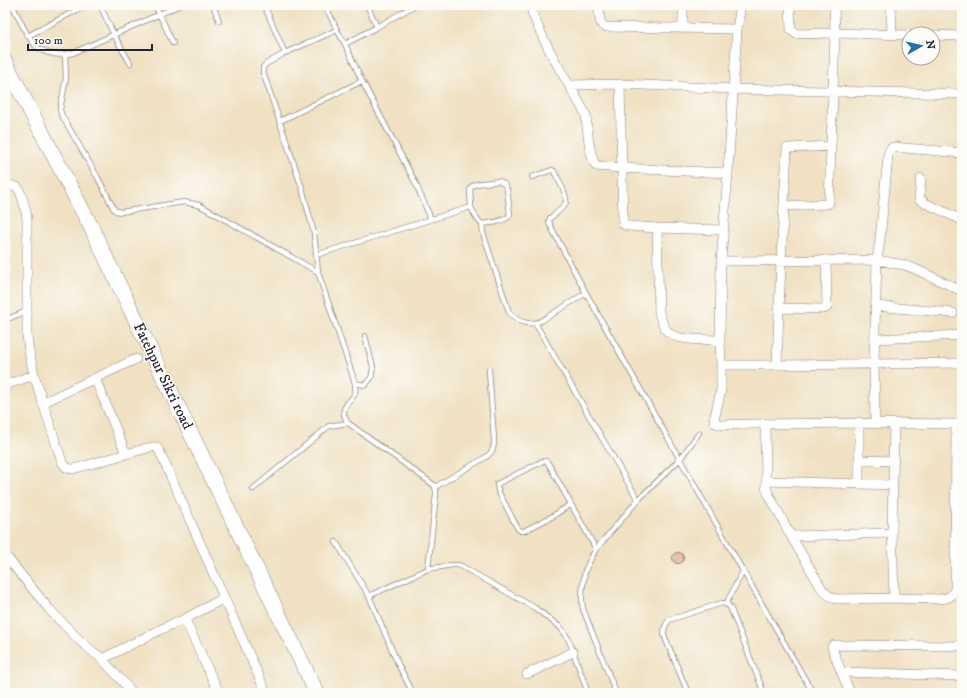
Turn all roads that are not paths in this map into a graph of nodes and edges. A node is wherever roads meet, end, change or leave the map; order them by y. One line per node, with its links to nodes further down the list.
1 (12, 5): 29 (lane)
2 (86, 5): 29 (lane)
3 (100, 5): 26 (lane)
4 (155, 5): 18 (lane)
5 (180, 5): 18 (lane)
6 (213, 5): 19 (lane)
7 (264, 5): 33 (lane)
8 (325, 5): 22 (lane)
9 (367, 5): 20 (lane)
10 (416, 5): 20 (lane)
11 (599, 5): 21 (street)
12 (684, 5): 21 (street)
13 (741, 5): 23 (street)
14 (790, 5): 24 (street)
15 (834, 5): 24 (street)
16 (891, 5): 25 (street)
17 (532, 12): 39 (street)
18 (160, 14): 26 (lane); 31 (lane)
19 (219, 21)
20 (377, 27): 32 (lane)
21 (683, 29): 23 (street)
22 (337, 30): 32 (lane); 33 (lane)
23 (737, 30): 40 (street)
24 (835, 33): 25 (street); 41 (street)
25 (892, 34): 27 (street)
26 (114, 35): 34 (lane); 36 (lane)
27 (901, 35)
28 (941, 35): 30 (street)
29 (28, 36): 34 (lane)
30 (962, 36)
31 (173, 43)
32 (345, 44): 37 (lane)
33 (285, 53): 43 (lane)
34 (65, 55): 63 (lane)
35 (5, 62): 126 (main road, Fatehpur Sikri road)
36 (130, 63)
37 (362, 81): 43 (lane); 53 (lane)
38 (620, 84): 39 (street); 40 (street); 46 (street)
39 (569, 85): 46 (street)
40 (734, 89): 41 (street); 47 (street)
41 (833, 91): 42 (street); 44 (street)
42 (962, 94)
43 (280, 121): 58 (lane)
44 (831, 146): 51 (street); 51 (street)
45 (962, 152): 60 (street)
46 (621, 168): 47 (street); 56 (street)
47 (728, 173): 57 (street)
48 (532, 177): 65 (lane)
49 (922, 178): 54 (street)
50 (5, 189): 68 (street)
51 (784, 206): 62 (street)
52 (471, 207): 53 (lane); 55 (lane); 55 (lane)
53 (431, 220): 58 (lane)
54 (962, 220)
55 (482, 224): 71 (lane)
56 (657, 228): 57 (street); 75 (street)
57 (723, 230): 61 (street)
58 (316, 255): 63 (lane)
59 (826, 260): 60 (street); 62 (street); 67 (street)
60 (876, 260): 64 (street); 66 (street)
61 (721, 261): 62 (street); 75 (street)
62 (781, 261): 67 (street)
63 (318, 272): 84 (lane)
64 (962, 291)
65 (586, 293): 71 (lane); 95 (lane)
66 (876, 306): 69 (street); 74 (street)
67 (779, 308): 80 (street)
68 (26, 311): 70 (lane); 82 (street)
69 (953, 313)
70 (5, 320)
71 (535, 323): 103 (lane)
72 (962, 335): 74 (street)
73 (365, 336): 84 (lane)
74 (875, 339): 77 (street)
75 (720, 340): 79 (street)
76 (136, 359): 83 (street)
77 (874, 363): 78 (street); 80 (street); 88 (street)
78 (962, 363)
79 (721, 365): 80 (street); 90 (street)
80 (777, 365)
81 (489, 370): 101 (lane)
82 (34, 375): 85 (street); 86 (street)
83 (95, 378): 86 (street); 94 (street)
84 (355, 384): 89 (lane)
85 (5, 385)
86 (42, 403): 94 (street)
87 (860, 422): 88 (street); 90 (street); 96 (street)
88 (875, 422): 91 (street)
89 (348, 423): 101 (lane); 102 (lane)
90 (765, 423): 98 (street)
91 (894, 423): 92 (street); 97 (street)
92 (959, 424): 114 (street)
93 (698, 433): 95 (lane)
94 (126, 454): 113 (street)
95 (680, 459): 103 (lane); 111 (lane)
96 (859, 460): 97 (street); 99 (street)
97 (894, 460): 100 (street)
98 (766, 481): 99 (street); 106 (street)
99 (859, 484): 100 (street)
100 (893, 485): 105 (street)
101 (435, 486): 110 (lane)
102 (253, 489)
103 (638, 500): 108 (lane)
104 (571, 504): 104 (lane); 108 (lane)
105 (892, 533): 106 (street); 114 (street)
106 (791, 536): 114 (street)
107 (336, 542): 112 (lane)
108 (596, 549): 129 (lane)
109 (5, 555): 119 (street)
110 (428, 569): 112 (lane); 118 (lane)
111 (743, 571): 115 (lane); 132 (lane)
112 (369, 596): 127 (lane)
113 (224, 598): 116 (street); 125 (street)
114 (894, 598)
115 (726, 604): 130 (lane); 131 (lane)
116 (181, 621): 119 (street); 124 (street)
117 (962, 646): 120 (street)
118 (573, 652): 121 (street); 128 (lane)
119 (102, 659): 123 (street)
120 (842, 672): 122 (street); 133 (street)
121 (527, 674)
122 (962, 676)
123 (133, 693)
124 (219, 693)
125 (265, 693)
126 (317, 693)
127 (413, 693)
128 (588, 693)
129 (616, 693)
130 (688, 693)
131 (764, 693)
132 (812, 693)
133 (850, 693)

